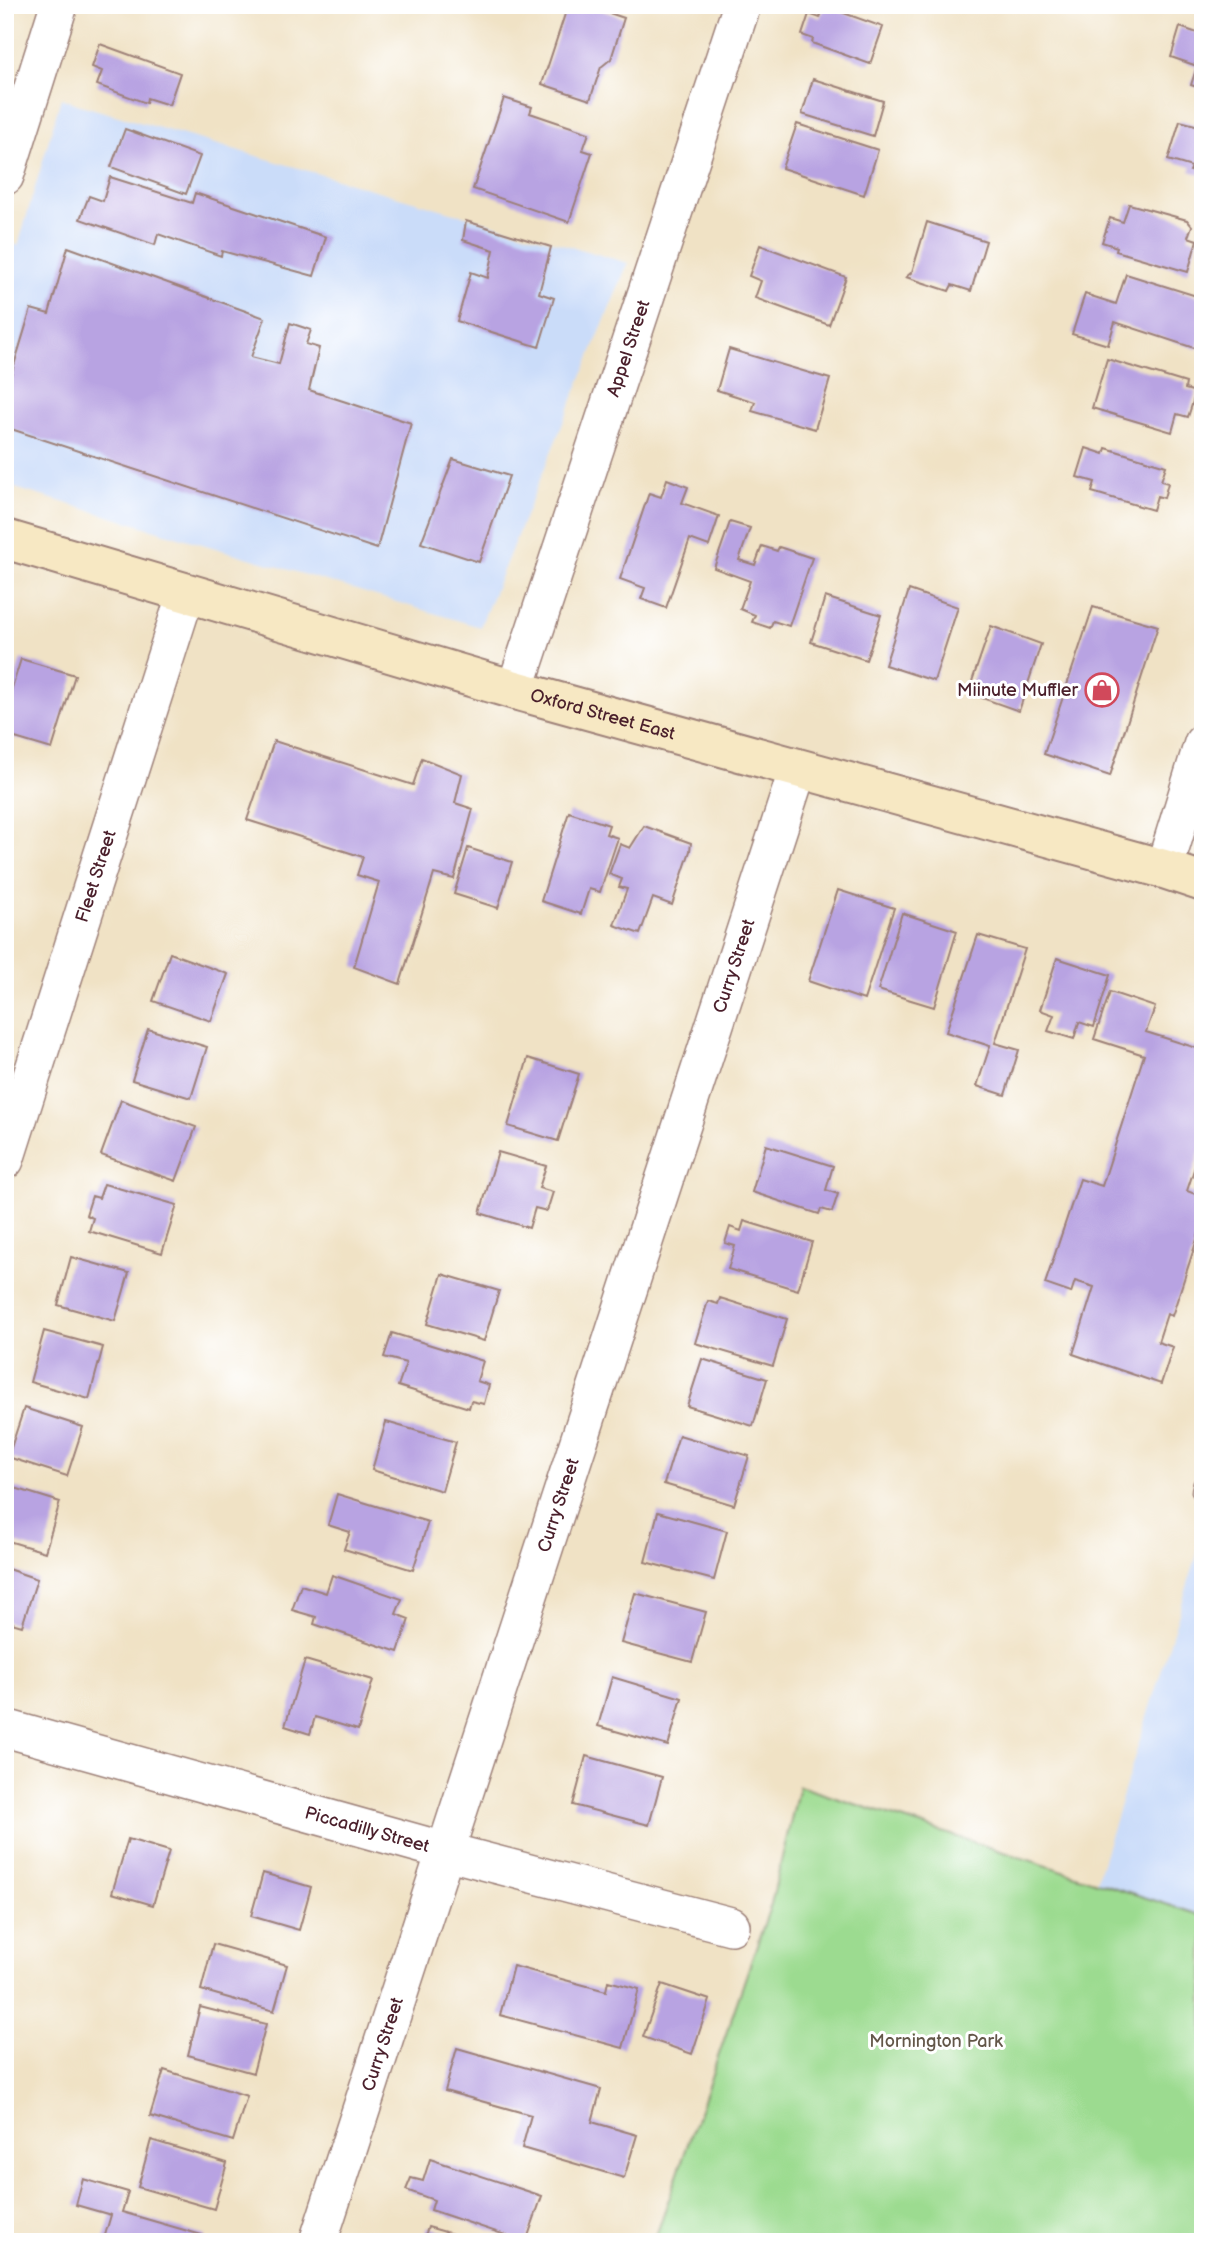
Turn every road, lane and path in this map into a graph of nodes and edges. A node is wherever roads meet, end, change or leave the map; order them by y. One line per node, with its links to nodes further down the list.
1 (59, 5): 3 (street)
2 (742, 5): 6 (street, Appel Street)
3 (5, 176)
4 (5, 539): 5 (main road, Oxford Street East)
5 (186, 593): 6 (main road, Oxford Street East); 11 (street, Fleet Street)
6 (515, 690): 8 (main road, Oxford Street East)
7 (1203, 743): 9 (street)
8 (798, 769): 9 (main road, Oxford Street East); 13 (street, Curry Street)
9 (1164, 869): 10 (main road, Oxford Street East)
10 (1203, 881)
11 (5, 1160)
12 (5, 1728): 13 (street, Piccadilly Street)
13 (445, 1851): 14 (street, Piccadilly Street); 15 (street, Curry Street)
14 (731, 1926)
15 (318, 2242)

